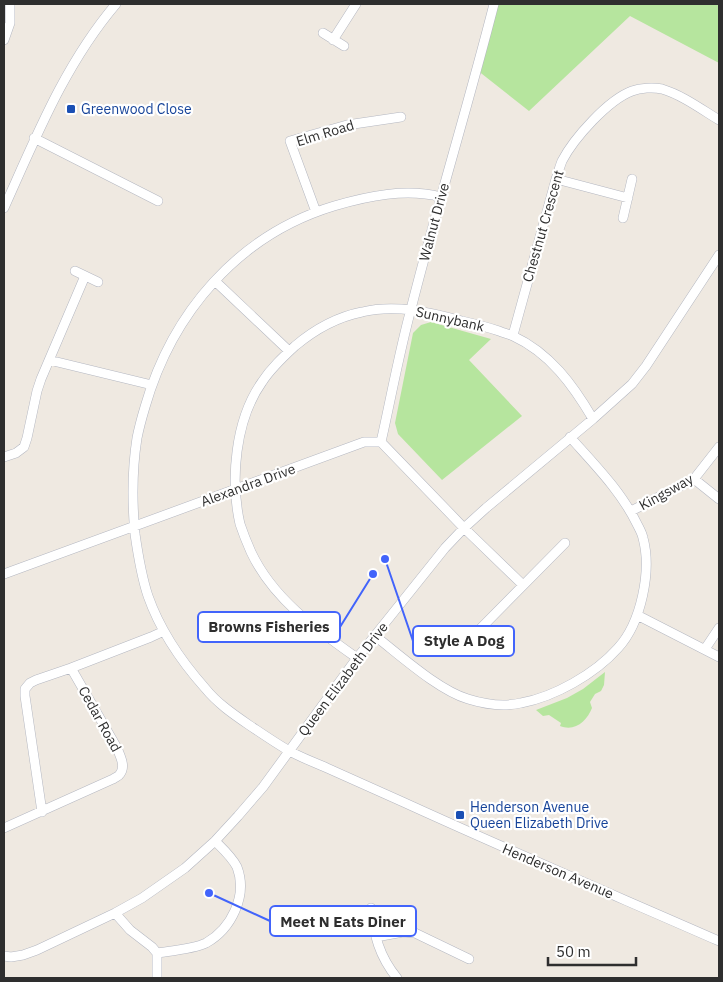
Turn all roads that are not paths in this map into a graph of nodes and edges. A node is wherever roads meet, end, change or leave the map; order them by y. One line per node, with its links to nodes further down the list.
1 (10, 4): 6 (street)
2 (116, 4): 11 (street)
3 (356, 4): 7 (street)
4 (494, 4): 14 (street, Walnut Drive)
5 (323, 33): 7 (street)
6 (4, 40)
7 (333, 40): 8 (street)
8 (344, 46)
9 (401, 117): 18 (street, Elm Road)
10 (719, 120): 12 (street, Chestnut Crescent)
11 (34, 138): 16 (street); 17 (street)
12 (556, 179): 15 (street); 26 (street, Chestnut Crescent)
13 (632, 179): 15 (street)
14 (441, 197): 18 (street, Henderson Avenue); 25 (street, Walnut Drive)
15 (628, 198): 19 (street)
16 (158, 201)
17 (4, 208)
18 (316, 212): 23 (street, Henderson Avenue)
19 (623, 218)
20 (719, 255): 30 (street, Queen Elizabeth Drive)
21 (75, 271): 22 (street)
22 (85, 276): 24 (street); 28 (street)
23 (215, 281): 27 (street); 29 (street, Henderson Avenue)
24 (98, 282)
25 (410, 310): 26 (street, Sunnybank); 27 (street, Sunnybank); 32 (street, Walnut Drive)
26 (512, 335): 30 (street, Sunnybank)
27 (289, 351): 36 (street, Sunnybank)
28 (49, 360): 29 (street); 34 (street)
29 (152, 385): 39 (street, Henderson Avenue)
30 (593, 419): 31 (street, Queen Elizabeth Drive)
31 (570, 437): 38 (street); 40 (street, Queen Elizabeth Drive)
32 (381, 442): 36 (street, Alexandra Drive); 40 (street)
33 (719, 447): 35 (street, Kingsway)
34 (4, 457)
35 (694, 479): 37 (street); 38 (street, Kingsway)
36 (235, 489): 39 (street, Alexandra Drive); 51 (street, Sunnybank)
37 (719, 499)
38 (631, 511): 44 (street)
39 (135, 526): 42 (street, Alexandra Drive); 47 (street, Henderson Avenue)
40 (464, 528): 43 (street); 48 (street, Queen Elizabeth Drive)
41 (565, 543): 43 (street)
42 (4, 574)
43 (523, 585): 45 (street)
44 (637, 615): 48 (street); 49 (street)
45 (481, 628)
46 (719, 628): 49 (street)
47 (164, 631): 52 (street, Cedar Road); 53 (street, Henderson Avenue)
48 (375, 636): 51 (street, Queen Elizabeth Drive)
49 (705, 649): 50 (street)
50 (719, 657)
51 (357, 658): 53 (street, Queen Elizabeth Drive)
52 (71, 668): 54 (street, Cedar Road); 54 (street, Cedar Road)
53 (289, 751): 56 (street, Queen Elizabeth Drive); 60 (street, Henderson Avenue)
54 (42, 812): 55 (street, Cedar Road)
55 (4, 828)
56 (214, 841): 58 (street, Queen Elizabeth Drive); 61 (street)
57 (371, 908): 59 (street)
58 (115, 913): 61 (street); 62 (street, Queen Elizabeth Drive)
59 (376, 937): 63 (street); 65 (street)
60 (719, 941)
61 (157, 953): 64 (street)
62 (4, 956)
63 (469, 959)
64 (157, 978)
65 (396, 978)

